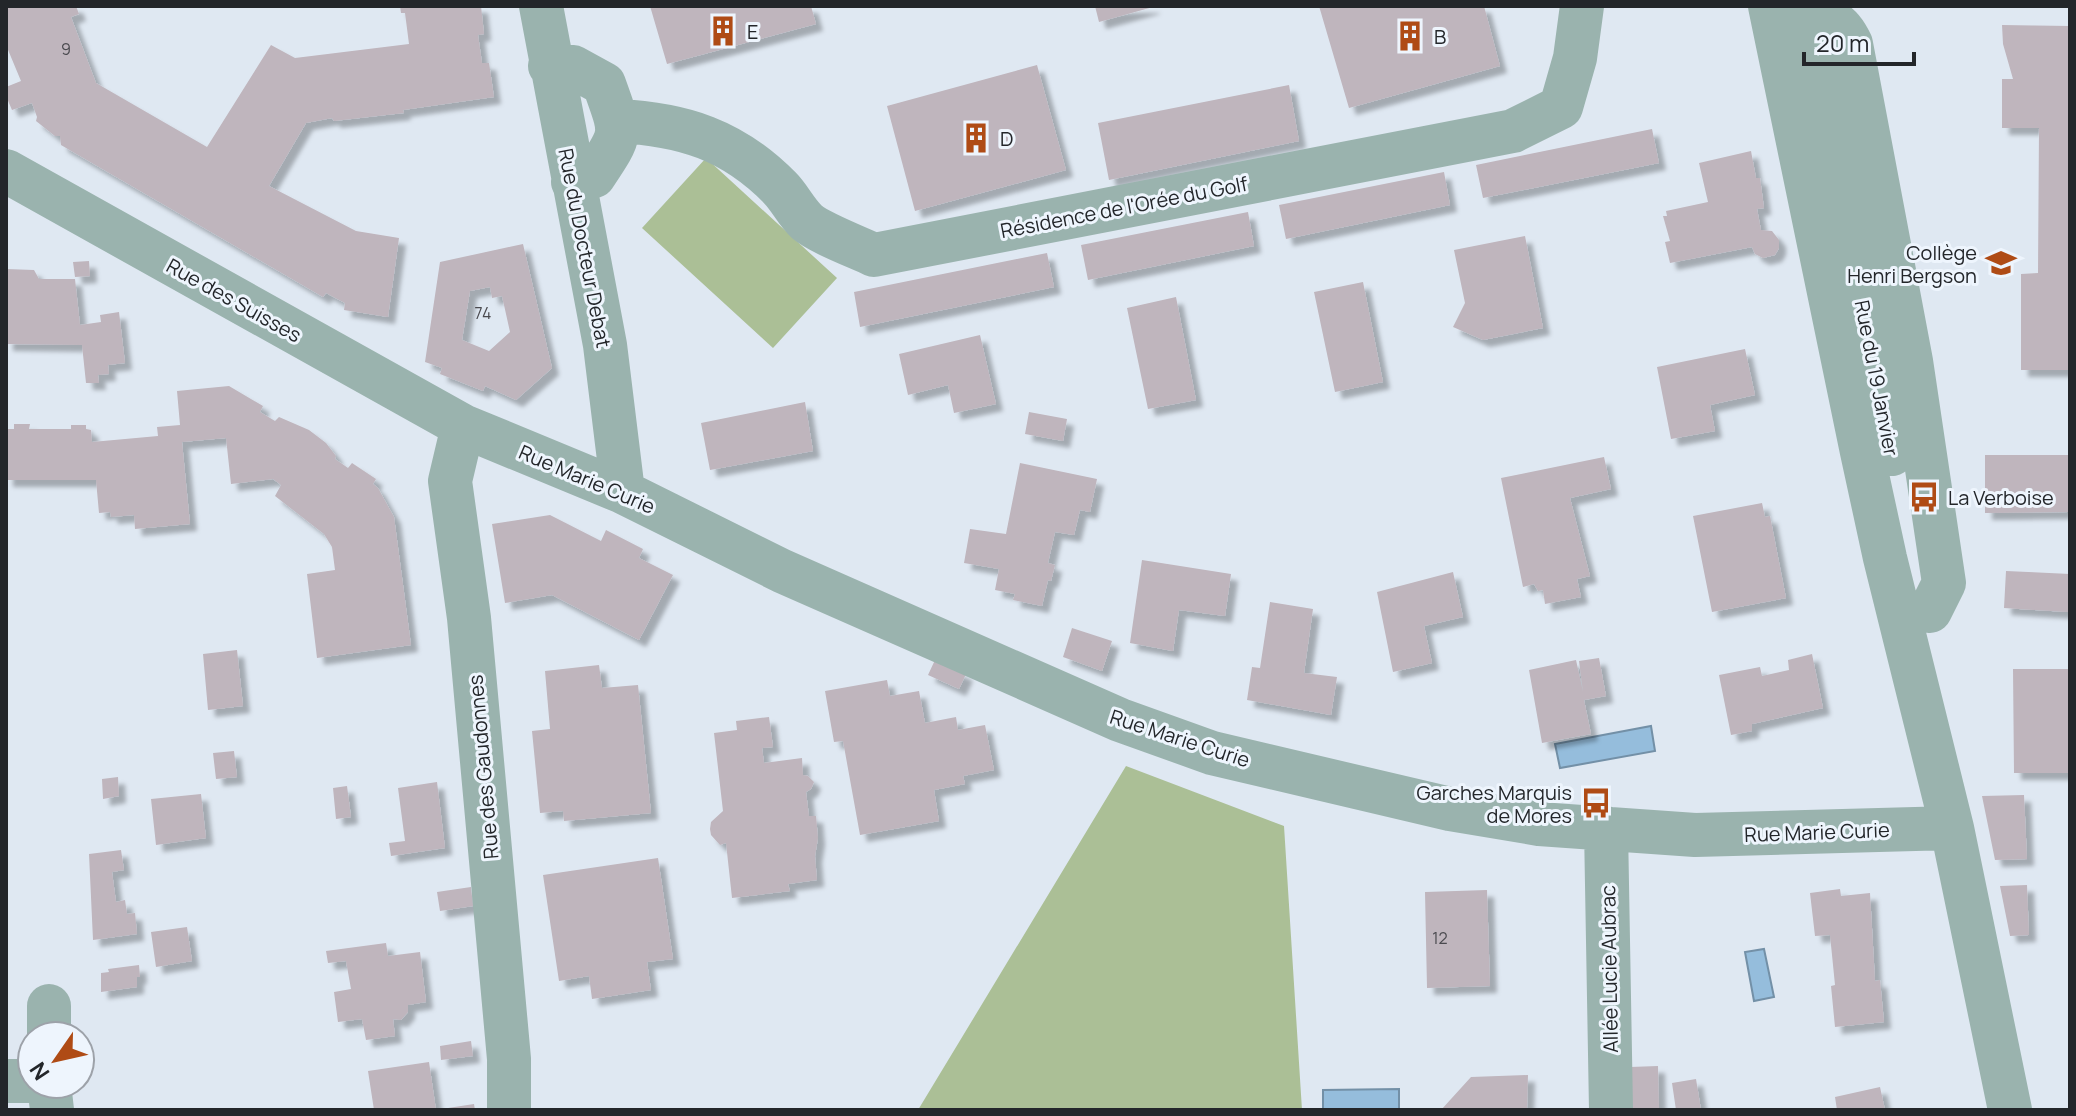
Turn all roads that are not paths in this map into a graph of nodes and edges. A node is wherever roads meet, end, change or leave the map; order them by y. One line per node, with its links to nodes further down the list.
1 (541, 6): 4 (street, Rue du Docteur Debat)
2 (1582, 6): 5 (street, Résidence de l'Orée du Golf)
3 (1792, 8): 10 (street, Rue du 19 Janvier); 10 (street, Rue du 19 Janvier)
4 (550, 66): 5 (street); 7 (street, Rue du Docteur Debat)
5 (617, 121): 7 (street)
6 (6, 171): 8 (street, Rue des Suisses)
7 (573, 182): 9 (street, Rue du Docteur Debat)
8 (463, 426): 9 (street, Rue Marie Curie); 13 (street, Rue des Gaudonnes)
9 (623, 492): 11 (street, Rue Marie Curie)
10 (1909, 649): 12 (street, Rue du 19 Janvier)
11 (1606, 828): 12 (street, Rue Marie Curie); 14 (street, Allée Lucie Aubrac)
12 (1952, 828): 15 (street, Rue du 19 Janvier)
13 (509, 1110)
14 (1611, 1110)
15 (2010, 1110)

